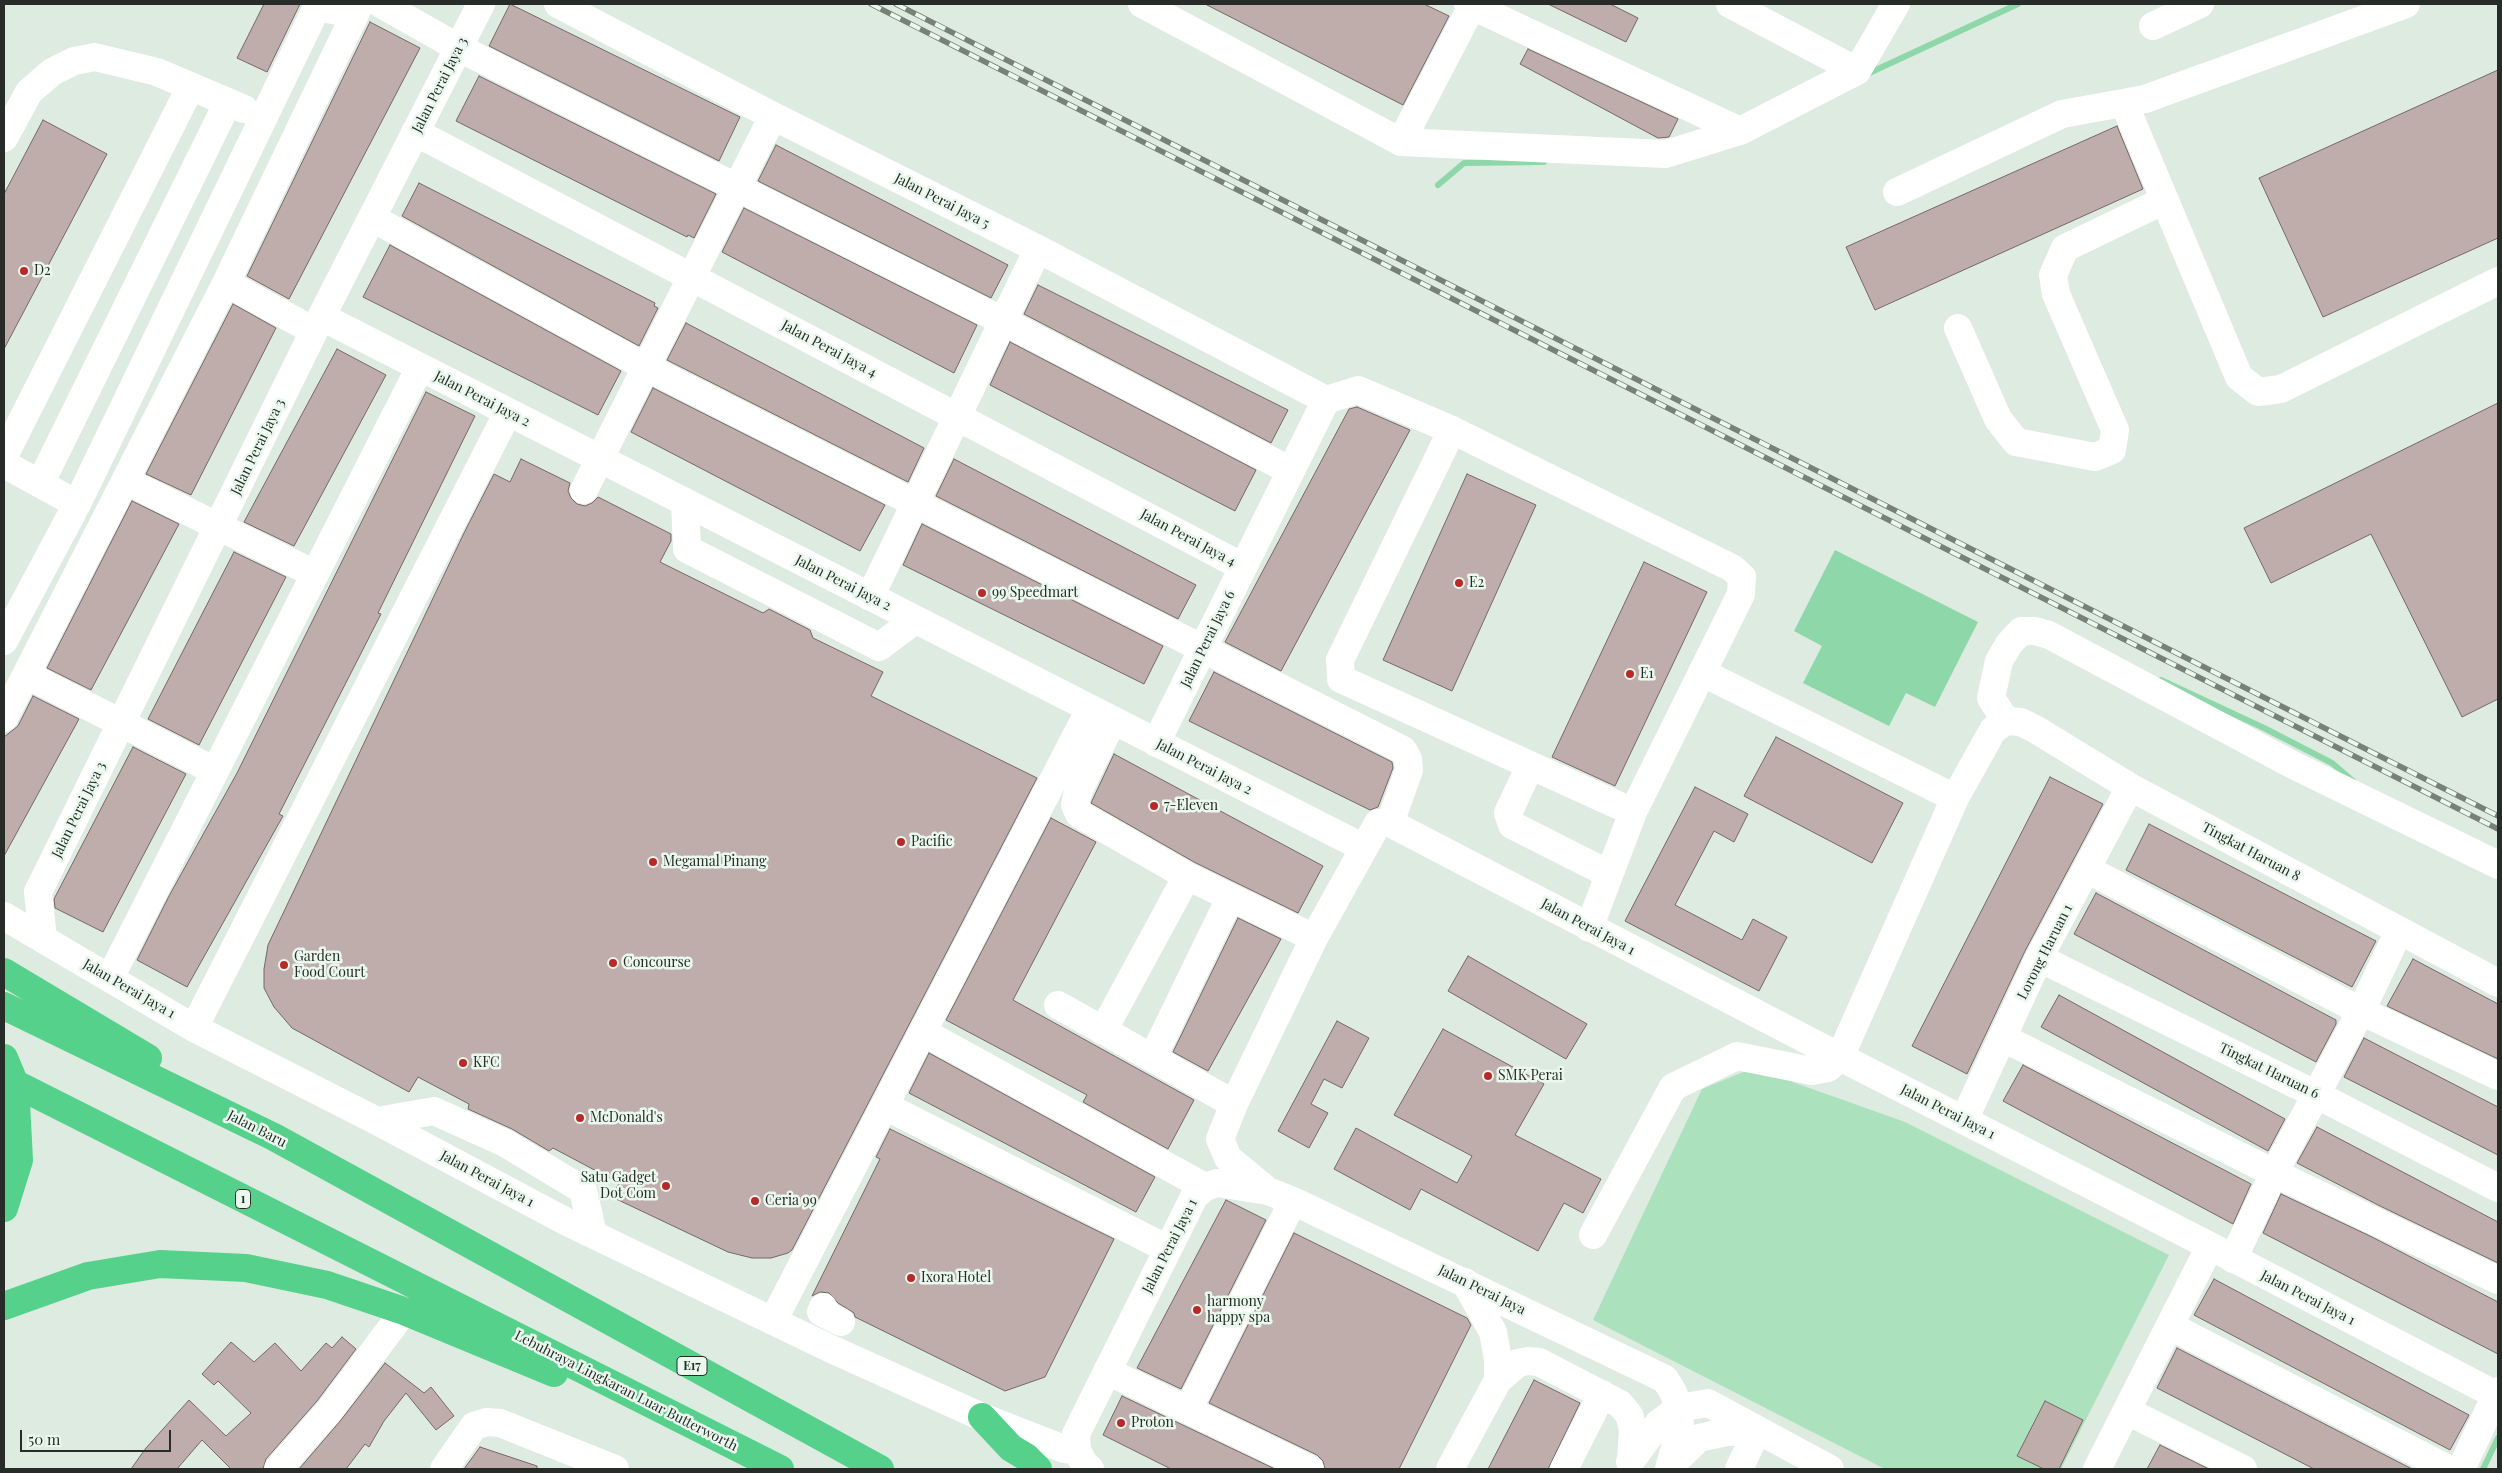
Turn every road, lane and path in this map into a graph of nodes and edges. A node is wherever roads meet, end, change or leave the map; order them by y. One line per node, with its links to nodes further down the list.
1 (381, 4): 12 (street)
2 (481, 4): 12 (street, Jalan Perai Jaya 3)
3 (558, 4): 17 (street, Jalan Perai Jaya 5)
4 (1142, 4): 22 (street)
5 (1471, 4): 19 (street); 22 (street)
6 (1730, 4): 13 (street)
7 (1896, 4): 13 (street)
8 (2200, 4): 11 (street)
9 (2406, 4): 16 (street)
10 (356, 9): 18 (street); 30 (street)
11 (2153, 26)
12 (459, 48): 20 (street, Jalan Perai Jaya 3); 23 (street)
13 (1856, 71): 19 (street)
14 (191, 86): 15 (street); 21 (street); 37 (street)
15 (228, 102): 18 (street); 46 (street)
16 (2124, 103): 24 (street); 25 (street)
17 (773, 116): 23 (street); 27 (street, Jalan Perai Jaya 5)
18 (264, 118): 49 (street)
19 (1740, 131): 22 (street)
20 (415, 132): 26 (street, Jalan Perai Jaya 3); 28 (street, Jalan Perai Jaya 4)
21 (4, 138)
22 (1401, 142)
23 (736, 188): 28 (street); 31 (street)
24 (1897, 192)
25 (2165, 200): 29 (street); 33 (street)
26 (374, 219): 32 (street, Jalan Perai Jaya 3); 35 (street)
27 (1038, 249): 31 (street); 36 (street, Jalan Perai Jaya 5)
28 (692, 277): 35 (street); 39 (street, Jalan Perai Jaya 4)
29 (2498, 281)
30 (226, 283): 32 (street, Jalan Perai Jaya 2); 45 (street)
31 (1003, 321): 39 (street); 44 (street)
32 (318, 324): 34 (street, Jalan Perai Jaya 2); 51 (street, Jalan Perai Jaya 3)
33 (1958, 328)
34 (420, 367): 38 (street, Jalan Perai Jaya 2); 53 (street)
35 (646, 367): 42 (street); 50 (street)
36 (1326, 400): 40 (street); 44 (street, Jalan Perai Jaya 6)
37 (14, 410): 41 (street)
38 (508, 412): 42 (street, Jalan Perai Jaya 2); 91 (street)
39 (957, 416): 50 (street); 52 (street, Jalan Perai Jaya 4)
40 (1452, 430): 58 (street); 65 (street)
41 (4, 456)
42 (600, 459): 47 (street); 48 (street, Jalan Perai Jaya 2)
43 (4, 464): 46 (street)
44 (1291, 471): 52 (street, Jalan Perai Jaya 6)
45 (126, 481): 51 (street); 59 (street)
46 (40, 484): 49 (street)
47 (584, 490)
48 (685, 502): 54 (street, Jalan Perai Jaya 2); 55 (street)
49 (77, 504): 56 (street)
50 (914, 504): 54 (street); 57 (street)
51 (219, 526): 53 (street); 63 (street, Jalan Perai Jaya 3)
52 (1243, 567): 57 (street, Jalan Perai Jaya 6)
53 (315, 574): 66 (street)
54 (870, 597): 55 (street, Jalan Perai Jaya 2)
55 (915, 620): 60 (street, Jalan Perai Jaya 2)
56 (4, 641)
57 (1203, 650): 64 (street, Jalan Perai Jaya 6); 70 (street)
58 (1703, 673): 68 (street); 69 (street)
59 (27, 675): 61 (street); 63 (street)
60 (1101, 715): 64 (street, Jalan Perai Jaya 2); 75 (street); 93 (street)
61 (4, 718)
62 (2006, 721): 67 (street, Tingkat Haruan 8); 68 (street); 72 (street)
63 (122, 722): 66 (street); 76 (street, Jalan Perai Jaya 3)
64 (1156, 743): 71 (street, Jalan Perai Jaya 2)
65 (1530, 766): 69 (street); 74 (street)
66 (215, 771): 86 (street)
67 (2130, 787): 73 (street, Lorong Haruan 1); 81 (street, Tingkat Haruan 8)
68 (1956, 798): 96 (street)
69 (1633, 812): 74 (street)
70 (1390, 823): 71 (street); 80 (street, Jalan Perai Jaya 1)
71 (1364, 848): 82 (street)
72 (2498, 865)
73 (2088, 870): 84 (street, Lorong Haruan 1); 90 (street)
74 (1609, 874): 80 (street)
75 (1187, 876): 77 (street); 92 (street)
76 (38, 892): 78 (street); 83 (street)
77 (1230, 898): 82 (street); 95 (street)
78 (4, 905)
79 (4, 916): 83 (street, Jalan Perai Jaya 1)
80 (1589, 928): 96 (street, Jalan Perai Jaya 1)
81 (2399, 931): 87 (street, Tingkat Haruan 8); 90 (street)
82 (1314, 938): 101 (street)
83 (43, 939): 86 (street, Jalan Perai Jaya 1)
84 (2039, 958): 94 (street, Lorong Haruan 1); 100 (street, Tingkat Haruan 6)
85 (4, 972): 105 (highway)
86 (110, 978): 91 (street, Jalan Perai Jaya 1)
87 (2498, 983)
88 (1058, 1005): 92 (street)
89 (4, 1006): 105 (highway, Jalan Baru)
90 (2361, 1011): 98 (street); 100 (street)
91 (194, 1028): 104 (street, Jalan Perai Jaya 1)
92 (1103, 1030): 95 (street)
93 (923, 1032): 102 (street); 107 (street)
94 (2003, 1038): 103 (street, Lorong Haruan 1); 106 (street)
95 (1153, 1057): 101 (street)
96 (1840, 1057): 103 (street, Jalan Perai Jaya 1); 113 (street)
97 (4, 1058): 99 (highway)
98 (2498, 1076)
99 (10, 1081): 111 (highway); 134 (highway, Lebuhraya Lingkaran Luar Butterworth / 1)
100 (2315, 1094): 106 (street); 108 (street, Tingkat Haruan 6)
101 (1234, 1104): 109 (street)
102 (885, 1106): 114 (street); 120 (street)
103 (1964, 1120): 115 (street, Jalan Perai Jaya 1)
104 (377, 1121): 112 (street, Jalan Perai Jaya 1); 112 (street)
105 (274, 1137): 141 (highway, Jalan Baru / E17)
106 (2274, 1173): 115 (street); 116 (street)
107 (1205, 1187): 109 (street, Jalan Perai Jaya 1); 114 (street, Jalan Perai Jaya 1)
108 (2498, 1188)
109 (1268, 1191): 110 (street, Jalan Perai Jaya)
110 (1293, 1201): 117 (street, Jalan Perai Jaya); 129 (street)
111 (4, 1208)
112 (593, 1234): 120 (street, Jalan Perai Jaya 1)
113 (1593, 1236)
114 (1168, 1249): 122 (street, Jalan Perai Jaya 1)
115 (2222, 1252): 121 (street); 125 (street, Jalan Perai Jaya 1)
116 (2498, 1280)
117 (1465, 1282): 123 (street, Jalan Perai Jaya); 124 (street)
118 (4, 1306): 119 (highway)
119 (404, 1311): 134 (highway); 138 (street)
120 (773, 1321): 131 (street, Jalan Perai Jaya 1)
121 (2170, 1326): 130 (street); 149 (street)
122 (1107, 1371): 129 (street); 133 (street, Jalan Perai Jaya 1)
123 (1665, 1379): 127 (street, Jalan Perai Jaya); 128 (street)
124 (1498, 1380): 126 (street); 144 (street)
125 (2497, 1393): 150 (street)
126 (1602, 1394): 135 (street); 145 (street)
127 (1708, 1403): 128 (street); 132 (street, Jalan Perai Jaya)
128 (1679, 1408): 135 (street); 137 (street)
129 (1188, 1410): 143 (street)
130 (2127, 1411): 136 (street); 148 (street)
131 (982, 1417): 133 (street); 142 (highway)
132 (1757, 1431): 137 (street); 146 (street); 147 (street, Jalan Perai Jaya)
133 (1083, 1460)
134 (772, 1465)
135 (1629, 1465)
136 (2229, 1466)
137 (1670, 1468)
138 (278, 1469)
139 (444, 1469): 140 (street)
140 (615, 1469)
141 (880, 1469)
142 (1038, 1469)
143 (1310, 1469)
144 (1450, 1469)
145 (1564, 1469)
146 (1739, 1469)
147 (1830, 1469)
148 (2097, 1469)
149 (2448, 1469)
150 (2461, 1469)

